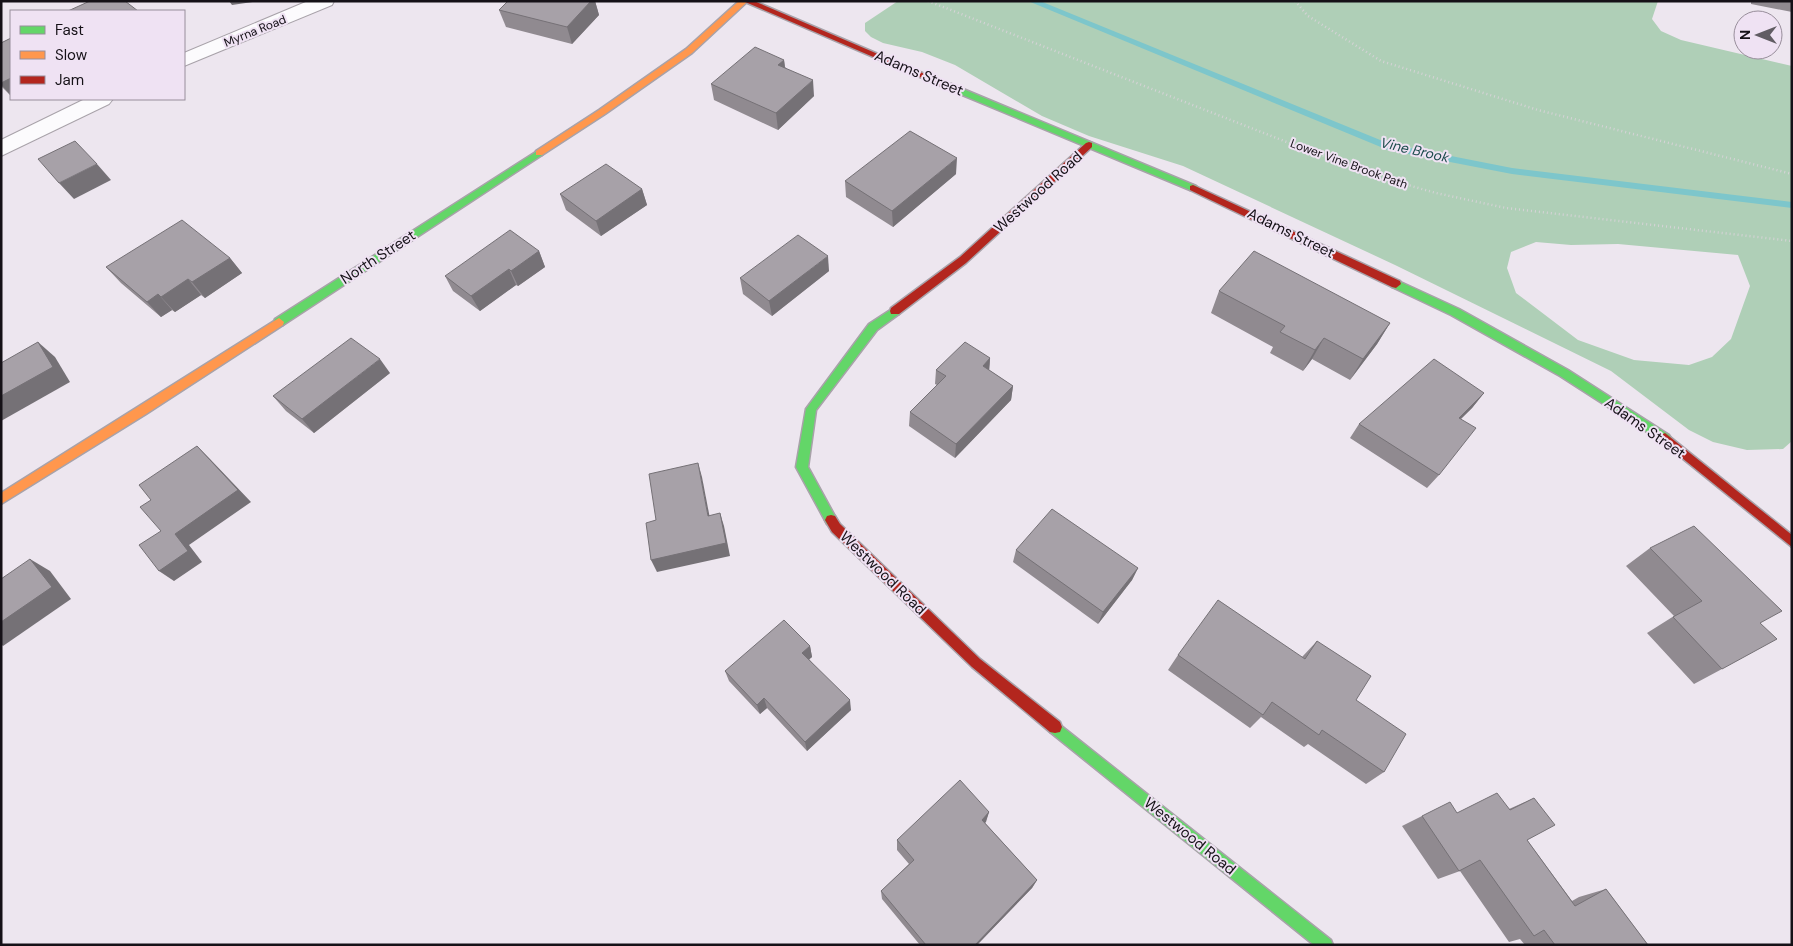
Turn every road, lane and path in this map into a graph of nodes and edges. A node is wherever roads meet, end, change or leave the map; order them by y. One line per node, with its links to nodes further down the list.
1 (325, 1): 5 (street, Myrna Road)
2 (745, 1): 7 (street, Adams Street); 11 (street, North Street)
3 (928, 1): 10 (path, Lower Vine Brook Path)
4 (1295, 1): 9 (path)
5 (185, 60)
6 (100, 100): 8 (street)
7 (1089, 145): 12 (street, Adams Street); 13 (street, Westwood Road)
8 (1, 149)
9 (1792, 174)
10 (1792, 241)
11 (1, 499)
12 (1792, 542)
13 (1326, 945)

